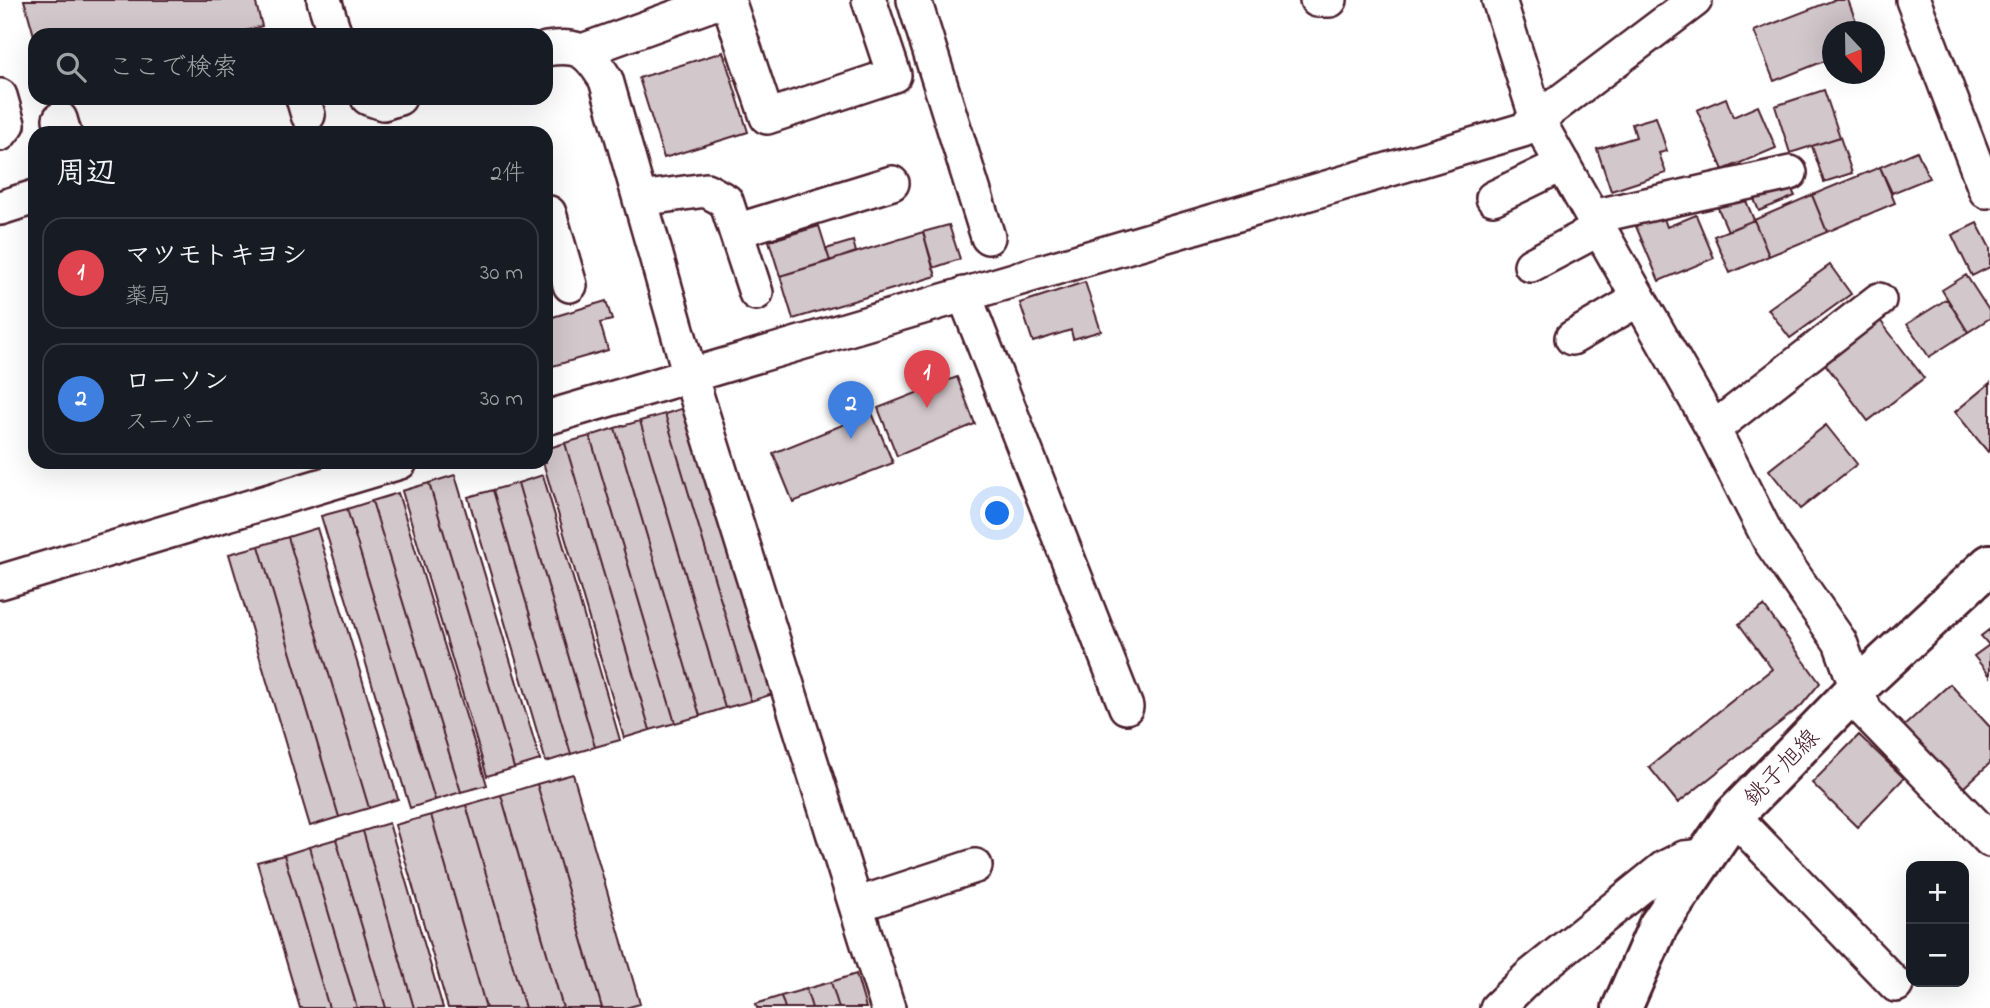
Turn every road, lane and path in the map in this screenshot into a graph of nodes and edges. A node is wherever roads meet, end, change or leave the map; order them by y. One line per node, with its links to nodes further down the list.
1 (324, 0): 10 (street)
2 (723, 0): 3 (street); 12 (street)
3 (869, 0)
4 (914, 0): 27 (street)
5 (1317, 0): 6 (street)
6 (1331, 0)
7 (1499, 0): 14 (street)
8 (1695, 0): 14 (street)
9 (1913, 0): 19 (street)
10 (333, 28)
11 (553, 48): 12 (street)
12 (582, 51): 22 (street)
13 (0, 96): 15 (street)
14 (1537, 119): 16 (street); 31 (street)
15 (0, 134)
16 (1563, 164): 20 (street); 24 (street)
17 (1790, 173): 24 (street)
18 (892, 183): 26 (street)
19 (1990, 190)
20 (1493, 198)
21 (28, 199): 23 (street)
22 (640, 199): 26 (street); 35 (street)
23 (0, 208)
24 (1595, 223): 28 (street); 32 (street)
25 (553, 227): 29 (street)
26 (736, 231): 30 (street)
27 (988, 237)
28 (1531, 265)
29 (570, 285)
30 (757, 293)
31 (964, 294): 35 (street); 42 (street)
32 (1639, 299): 34 (street); 37 (street)
33 (1879, 300): 37 (street)
34 (1572, 338)
35 (690, 375): 36 (street); 47 (street)
36 (553, 416)
37 (1713, 429): 41 (street)
38 (377, 469): 40 (street)
39 (1990, 564): 41 (main road, 銚子旭線)
40 (0, 582)
41 (1858, 687): 43 (main road, 銚子旭線); 44 (street)
42 (1126, 707)
43 (1733, 816): 45 (main road, 銚子旭線); 48 (street)
44 (1990, 840)
45 (1704, 856): 50 (street); 51 (main road, 銚子旭線)
46 (975, 866): 47 (street)
47 (856, 905): 49 (street)
48 (1896, 985)
49 (888, 1008)
50 (1497, 1008)
51 (1622, 1008)

